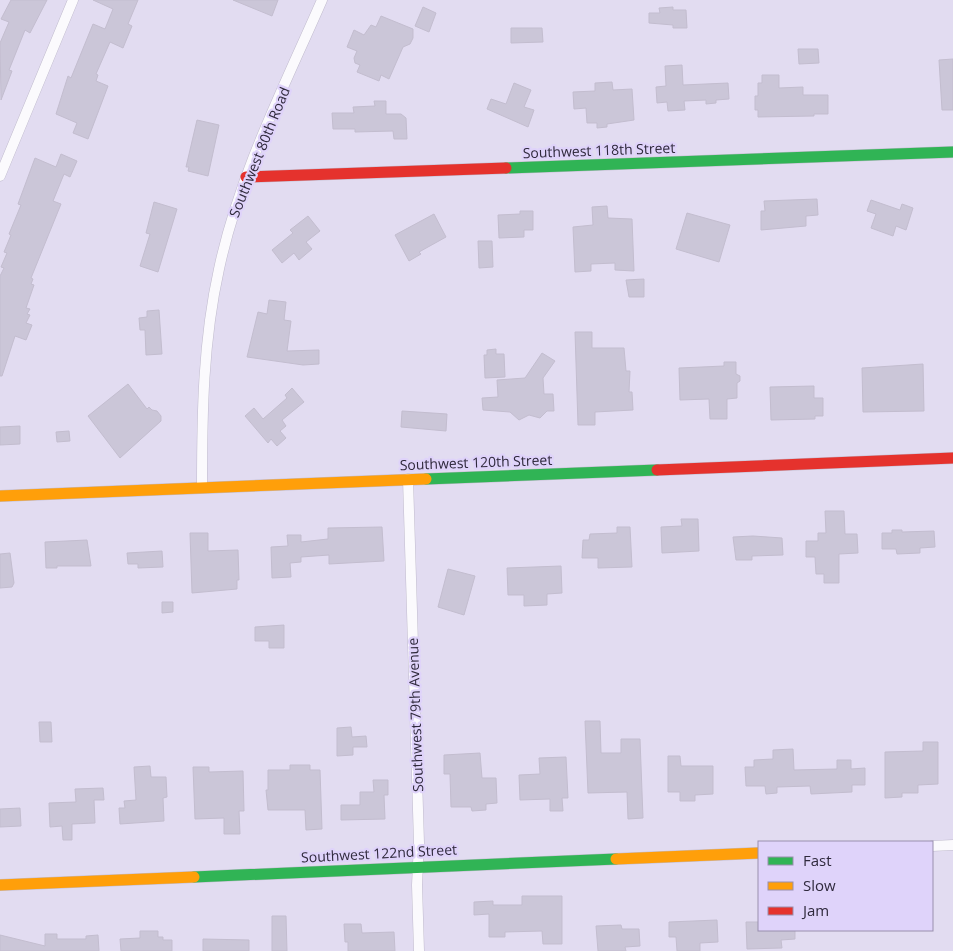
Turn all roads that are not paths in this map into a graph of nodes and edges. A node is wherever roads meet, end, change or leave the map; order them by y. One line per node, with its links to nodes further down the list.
1 (73, 0): 4 (street)
2 (322, 0): 5 (street, Southwest 80th Road)
3 (953, 152): 5 (street, Southwest 118th Street)
4 (0, 176)
5 (246, 177): 8 (street, Southwest 80th Road)
6 (953, 458): 7 (street, Southwest 120th Street)
7 (408, 479): 8 (street, Southwest 120th Street); 13 (street, Southwest 79th Avenue)
8 (202, 488): 9 (street, Southwest 120th Street)
9 (0, 496)
10 (953, 845): 11 (street)
11 (933, 846)
12 (758, 852): 13 (street, Southwest 122nd Street)
13 (418, 867): 14 (street, Southwest 122nd Street); 15 (street, Southwest 79th Avenue)
14 (0, 885)
15 (419, 951)

